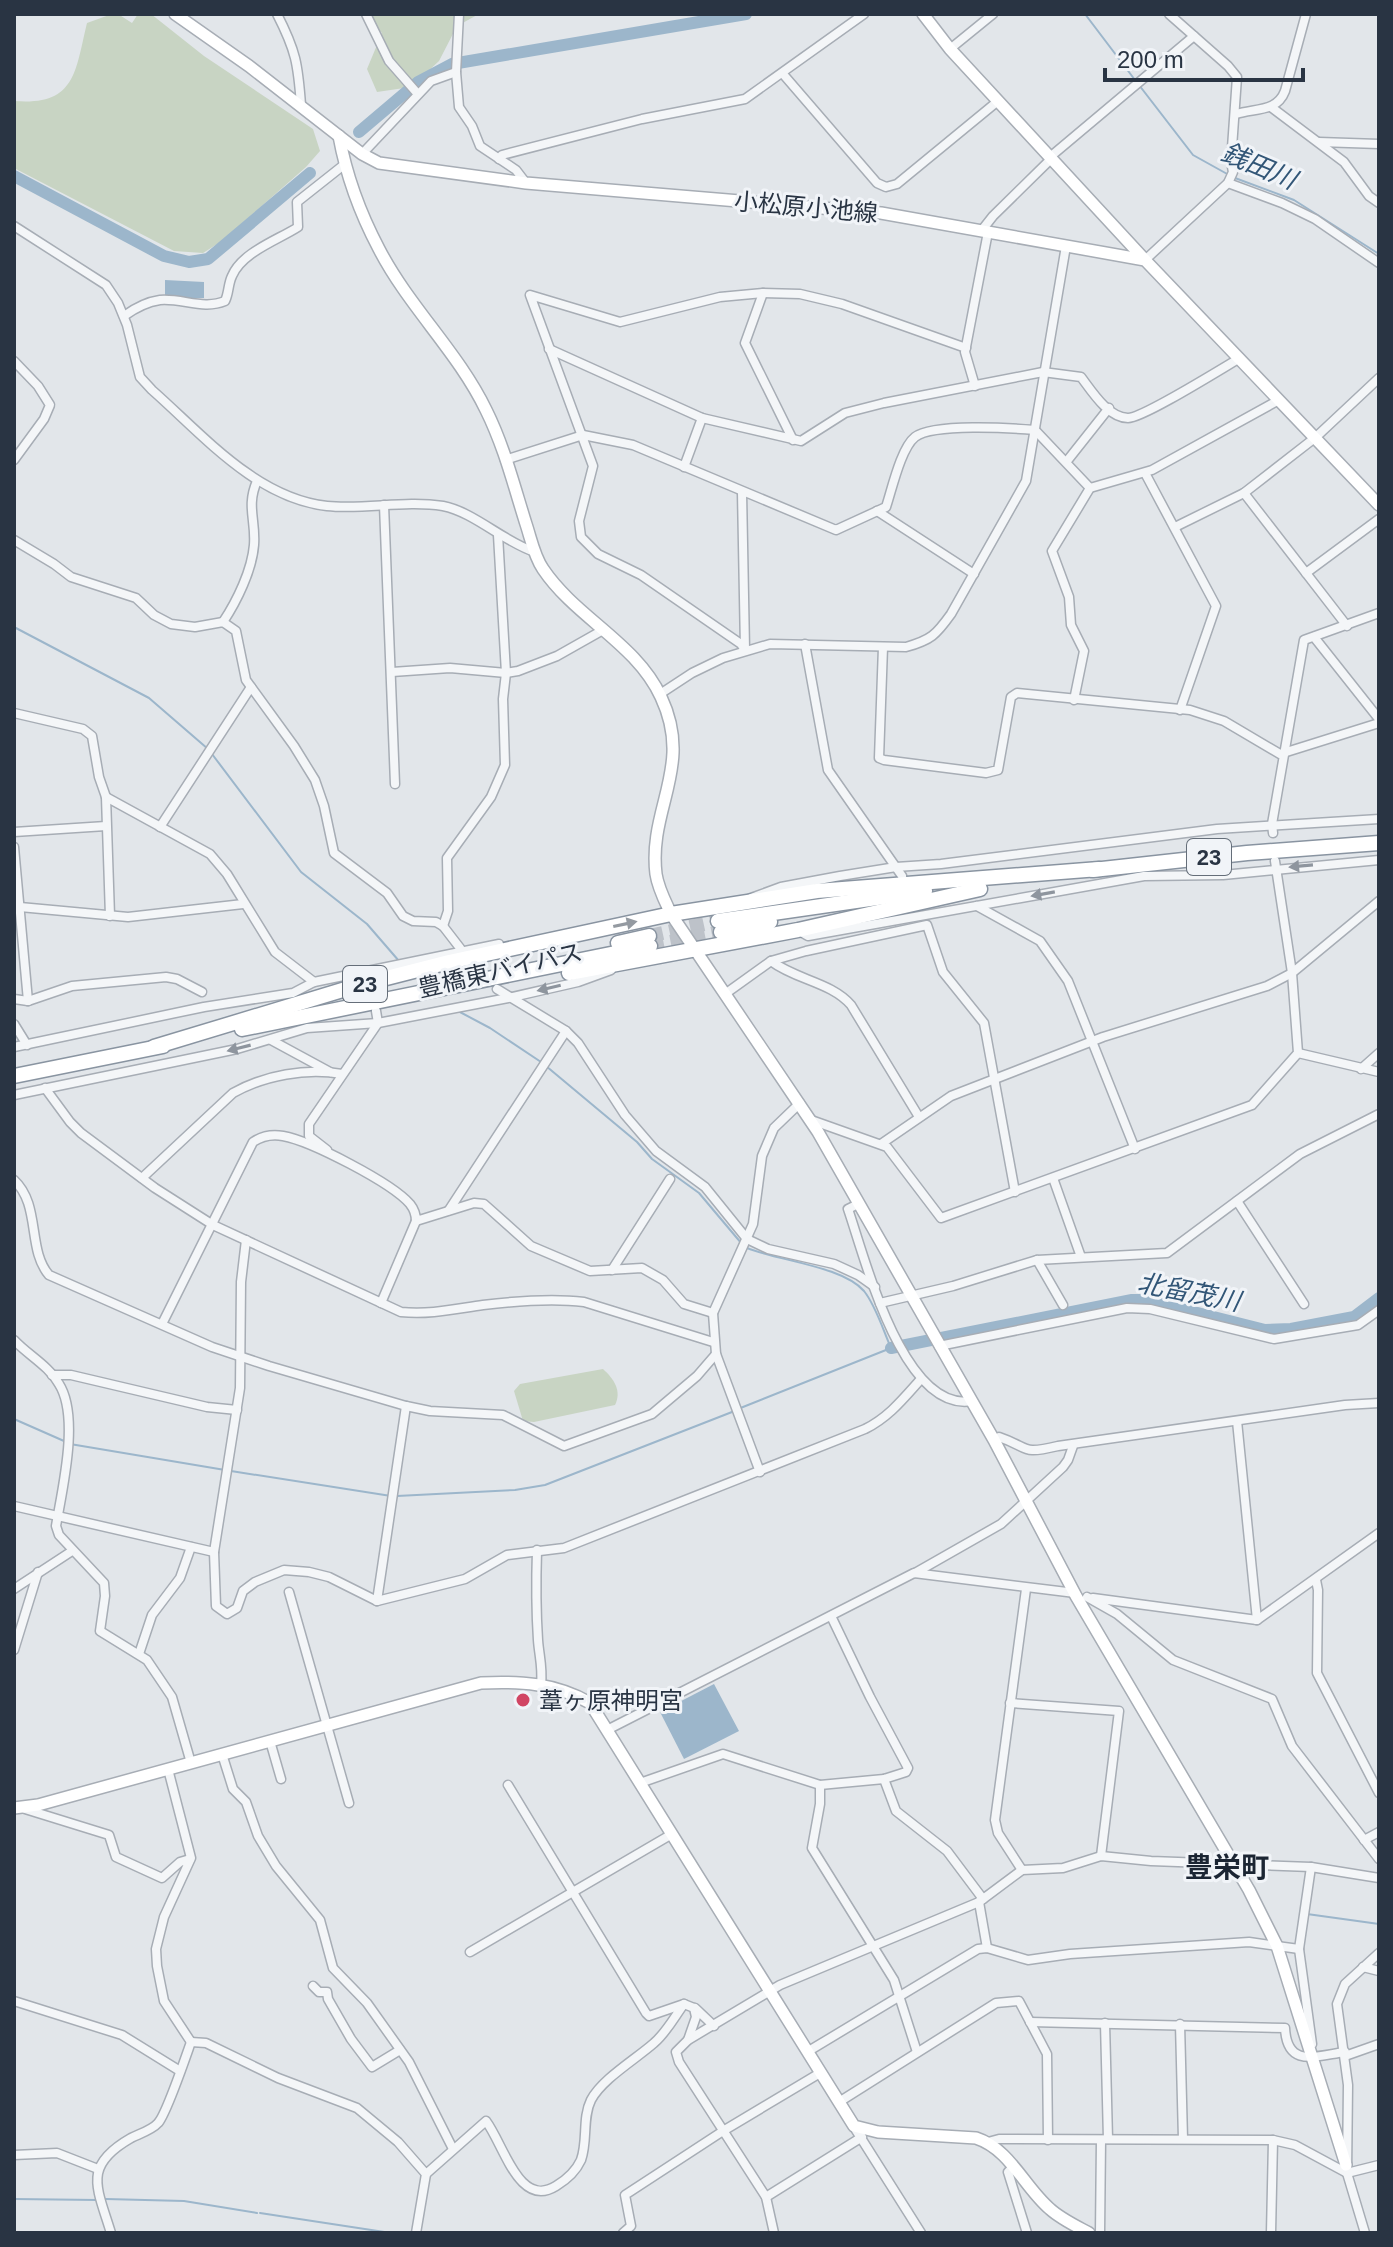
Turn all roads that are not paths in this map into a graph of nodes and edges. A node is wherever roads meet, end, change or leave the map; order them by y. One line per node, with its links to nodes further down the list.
1 (175, 14): 16 (street, 小松原小池線)
2 (277, 14): 16 (street)
3 (366, 14): 14 (street)
4 (459, 14): 12 (street)
5 (864, 14): 13 (street)
6 (923, 14): 11 (street)
7 (993, 14): 11 (street)
8 (1169, 14): 10 (street)
9 (1306, 14): 17 (street)
10 (1194, 36): 18 (street); 23 (street)
11 (950, 49): 15 (street)
12 (456, 72): 14 (street); 24 (street)
13 (783, 74): 15 (street); 24 (street)
14 (417, 93): 22 (street)
15 (998, 101): 23 (street)
16 (301, 105): 19 (street, 小松原小池線)
17 (1271, 107): 18 (street); 20 (street)
18 (1236, 114): 27 (street)
19 (339, 136): 22 (street, 小松原小池線); 25 (street)
20 (1318, 142): 21 (street); 28 (street)
21 (1379, 144)
22 (362, 154): 26 (street, 小松原小池線)
23 (1051, 157): 30 (street); 32 (street)
24 (499, 159): 26 (street)
25 (345, 164): 35 (street); 51 (street)
26 (526, 183): 30 (street, 小松原小池線)
27 (1228, 183): 32 (street); 33 (street)
28 (1379, 203)
29 (14, 226): 35 (street)
30 (985, 231): 31 (street, 小松原小池線); 36 (street)
31 (1066, 246): 32 (street, 小松原小池線); 40 (street)
32 (1145, 260): 38 (street)
33 (1379, 263)
34 (763, 293): 36 (street); 37 (street); 49 (street)
35 (124, 316): 55 (street)
36 (966, 348): 42 (street)
37 (549, 349): 45 (street); 47 (street)
38 (1240, 358): 43 (street); 44 (street)
39 (14, 361): 50 (street)
40 (1043, 372): 42 (street); 44 (street); 46 (street)
41 (1379, 378): 48 (street)
42 (975, 386): 49 (street)
43 (1279, 400): 48 (street); 54 (street)
44 (1109, 408): 52 (street)
45 (702, 418): 49 (street); 53 (street)
46 (1035, 430): 52 (street); 61 (street); 68 (street)
47 (583, 435): 51 (street); 53 (street); 76 (street)
48 (1316, 437): 58 (street); 60 (street)
49 (793, 440)
50 (14, 460)
51 (505, 460): 66 (street)
52 (1067, 461): 56 (street)
53 (684, 467): 57 (street)
54 (1145, 473): 56 (street); 63 (street)
55 (257, 481): 59 (street); 70 (street)
56 (1090, 488): 81 (street)
57 (742, 492): 61 (street); 76 (street)
58 (1244, 493): 63 (street); 67 (street)
59 (384, 505): 64 (street); 77 (street)
60 (1379, 505)
61 (877, 511): 68 (street)
62 (1379, 519): 67 (street)
63 (1175, 527): 82 (street)
64 (498, 535): 66 (street); 78 (street)
65 (14, 540): 70 (street)
66 (535, 552): 72 (street)
67 (1306, 573): 71 (street)
68 (974, 574): 75 (street)
69 (1379, 613): 71 (street)
70 (223, 622): 79 (street)
71 (1347, 626): 73 (street)
72 (603, 630): 78 (street); 80 (street)
73 (1314, 637): 84 (street); 85 (street)
74 (805, 644): 75 (street); 76 (street); 97 (street)
75 (883, 647): 81 (street)
76 (745, 650): 80 (street)
77 (392, 672): 78 (street); 86 (street)
78 (506, 673): 109 (street)
79 (251, 687): 90 (street); 109 (street)
80 (660, 694): 107 (street)
81 (1074, 700): 82 (street)
82 (1180, 710): 85 (street)
83 (14, 713): 87 (street)
84 (1379, 721): 85 (street)
85 (1284, 754): 91 (street)
86 (395, 784)
87 (106, 797): 89 (street); 90 (street)
88 (1379, 819): 91 (street)
89 (106, 826): 92 (street); 108 (street)
90 (160, 827): 104 (street)
91 (1272, 829): 97 (street)
92 (14, 832)
93 (1379, 843): 98 (highway, 23)
94 (14, 847): 106 (street)
95 (1379, 860): 96 (street, one-way to 96)
96 (1276, 864): 105 (street, one-way to 105); 116 (street)
97 (896, 867): 99 (street); 103 (street)
98 (1099, 869): 100 (highway, 23); 103 (highway, 23)
99 (902, 876)
100 (1039, 878): 101 (highway, 23); 101 (highway, 23)
101 (980, 889): 110 (highway, 23)
102 (1379, 901): 116 (street)
103 (743, 902): 107 (highway)
104 (243, 904): 108 (street); 117 (street)
105 (977, 906): 110 (street); 131 (street)
106 (20, 907): 108 (street); 124 (street)
107 (671, 914): 111 (highway, one-way to 107); 113 (street)
108 (110, 916)
109 (443, 926): 112 (street)
110 (798, 930): 113 (highway)
111 (579, 934): 117 (street); 134 (highway, 23)
112 (460, 948)
113 (696, 950): 115 (highway); 120 (street)
114 (771, 961): 120 (street); 142 (street); 147 (street)
115 (623, 964): 121 (highway, 23); 122 (street, one-way to 122)
116 (1292, 973): 131 (street); 135 (street)
117 (314, 982): 132 (street)
118 (497, 989): 122 (street)
119 (202, 992): 124 (street)
120 (725, 994): 145 (street)
121 (414, 995): 126 (highway, 豊橋東バイパス / 23); 126 (highway, 豊橋東バイパス / 23)
122 (508, 998): 127 (street); 129 (street)
123 (14, 999): 124 (street)
124 (28, 1001)
125 (376, 1011): 127 (street)
126 (306, 1016): 134 (highway, 豊橋東バイパス / 23)
127 (378, 1023): 130 (street); 140 (street)
128 (14, 1024): 132 (street)
129 (566, 1031): 159 (street); 163 (street)
130 (271, 1040): 138 (street); 143 (street, one-way to 143)
131 (1094, 1041): 142 (street); 150 (street)
132 (27, 1045): 133 (street)
133 (14, 1047)
134 (154, 1047): 141 (highway, 豊橋東バイパス / 23)
135 (1298, 1053): 137 (street); 150 (street)
136 (1379, 1053): 137 (street)
137 (1361, 1069): 139 (street)
138 (331, 1072): 140 (street); 152 (street)
139 (1379, 1072)
140 (342, 1074): 151 (street)
141 (14, 1076)
142 (994, 1080): 147 (street); 156 (street)
143 (45, 1088): 144 (street); 152 (street)
144 (14, 1095)
145 (800, 1103): 148 (street); 163 (street)
146 (1379, 1114): 157 (street)
147 (919, 1117): 149 (street)
148 (811, 1120): 149 (street); 158 (street)
149 (881, 1144): 156 (street)
150 (1135, 1149): 153 (street)
151 (330, 1153): 160 (street); 161 (street)
152 (142, 1178): 161 (street)
153 (1053, 1178): 156 (street); 164 (street)
154 (670, 1179): 166 (street)
155 (14, 1180): 175 (street)
156 (1015, 1192)
157 (1237, 1201): 164 (street); 171 (street)
158 (858, 1204): 167 (street); 168 (street)
159 (448, 1211): 160 (street); 166 (street)
160 (416, 1221): 169 (street)
161 (213, 1225): 162 (street); 175 (street)
162 (246, 1240): 169 (street); 180 (street)
163 (745, 1243): 167 (street); 174 (street)
164 (1081, 1257): 165 (street)
165 (1037, 1260): 168 (street); 172 (street)
166 (612, 1270): 174 (street)
167 (875, 1287): 170 (street)
168 (911, 1296): 170 (street); 177 (street)
169 (381, 1303): 178 (street)
170 (880, 1303): 182 (street)
171 (1304, 1304)
172 (1063, 1305)
173 (1379, 1310): 177 (street)
174 (713, 1313): 178 (street)
175 (162, 1324): 180 (street)
176 (14, 1340): 181 (street)
177 (936, 1341): 183 (street)
178 (713, 1342): 179 (street)
179 (716, 1354): 185 (street); 190 (street)
180 (240, 1356): 185 (street); 186 (street)
181 (52, 1375): 186 (street); 193 (street)
182 (921, 1379): 183 (street); 190 (street)
183 (972, 1401): 188 (street)
184 (1379, 1403): 187 (street)
185 (406, 1406): 206 (street)
186 (237, 1410): 198 (street)
187 (1237, 1421): 189 (street); 208 (street)
188 (994, 1440): 189 (street); 191 (street)
189 (1073, 1446): 191 (street)
190 (760, 1472): 196 (street)
191 (1028, 1501): 200 (street); 205 (street)
192 (14, 1506): 193 (street)
193 (58, 1516): 195 (street); 197 (street)
194 (1379, 1533): 201 (street)
195 (191, 1547): 198 (street); 210 (street)
196 (537, 1550): 206 (street); 211 (street)
197 (72, 1551): 199 (street); 210 (street)
198 (214, 1552): 206 (street)
199 (38, 1572): 202 (street); 209 (street)
200 (914, 1573): 203 (street); 207 (street)
201 (1316, 1580): 208 (street); 224 (street)
202 (14, 1589)
203 (1026, 1589): 205 (street); 212 (street)
204 (289, 1592): 213 (street)
205 (1080, 1596): 208 (street); 229 (street); 233 (street)
206 (377, 1601)
207 (831, 1616): 214 (street); 220 (street)
208 (1257, 1620)
209 (14, 1650)
210 (139, 1654): 217 (street)
211 (541, 1684): 213 (street); 214 (street)
212 (1010, 1703): 230 (street); 235 (street)
213 (327, 1725): 215 (street); 225 (street)
214 (607, 1730): 221 (street)
215 (270, 1741): 216 (street); 219 (street)
216 (222, 1754): 217 (street); 260 (street)
217 (191, 1763): 218 (street)
218 (168, 1769): 226 (street); 231 (street)
219 (281, 1779)
220 (884, 1779): 223 (street); 238 (street)
221 (640, 1783): 223 (street); 228 (street)
222 (508, 1785): 237 (street)
223 (820, 1785): 240 (street)
224 (1379, 1793)
225 (349, 1803)
226 (17, 1808): 231 (street)
227 (1379, 1832): 229 (street)
228 (672, 1834): 237 (street); 248 (street)
229 (1364, 1840): 232 (street)
230 (1101, 1856): 233 (street); 235 (street)
231 (191, 1858): 258 (street)
232 (1379, 1859)
233 (1233, 1863): 234 (street); 239 (street)
234 (1311, 1867): 236 (street); 242 (street)
235 (1022, 1870): 238 (street)
236 (1379, 1878)
237 (575, 1892): 243 (street); 251 (street)
238 (981, 1900): 240 (street); 241 (street)
239 (1277, 1946): 241 (street); 242 (street); 264 (street)
240 (873, 1947): 248 (street); 249 (street)
241 (987, 1948): 249 (street)
242 (1299, 1949): 264 (street)
243 (470, 1952)
244 (1379, 1953): 245 (street)
245 (1363, 1967): 246 (street); 263 (street)
246 (1379, 1971)
247 (313, 1986): 260 (street)
248 (769, 1991): 256 (street); 261 (street)
249 (900, 1998): 261 (street); 262 (street)
250 (14, 2001): 265 (street)
251 (684, 2004): 252 (street); 276 (street)
252 (694, 2008): 256 (street); 257 (street)
253 (1030, 2022): 254 (street); 262 (street); 272 (street)
254 (1105, 2023): 255 (street); 273 (street)
255 (1180, 2024): 264 (street); 271 (street)
256 (714, 2026): 257 (street)
257 (688, 2040): 269 (street)
258 (191, 2042): 265 (street); 282 (street)
259 (1379, 2044): 263 (street)
260 (400, 2050): 276 (street)
261 (807, 2052): 266 (street)
262 (917, 2052): 267 (street)
263 (1345, 2054): 264 (street); 281 (street)
264 (1314, 2057): 281 (street)
265 (180, 2071): 280 (street)
266 (820, 2073): 267 (street); 269 (street)
267 (839, 2102): 268 (street)
268 (854, 2126): 270 (street); 275 (street)
269 (723, 2131): 283 (street); 286 (street)
270 (862, 2137): 283 (street); 288 (street)
271 (1183, 2139): 273 (street); 274 (street)
272 (1048, 2140): 273 (street); 275 (street)
273 (1105, 2140): 291 (street)
274 (1273, 2140): 281 (street); 292 (street)
275 (988, 2142): 279 (street)
276 (453, 2149): 282 (street)
277 (14, 2155): 280 (street)
278 (1379, 2165): 281 (street)
279 (1013, 2167): 289 (street); 290 (street)
280 (98, 2169): 284 (street)
281 (1347, 2169): 293 (street)
282 (426, 2174): 285 (street)
283 (766, 2197): 287 (street)
284 (111, 2233)
285 (416, 2233)
286 (623, 2233)
287 (774, 2233)
288 (921, 2233)
289 (1027, 2233)
290 (1089, 2233)
291 (1100, 2233)
292 (1271, 2233)
293 (1365, 2233)

